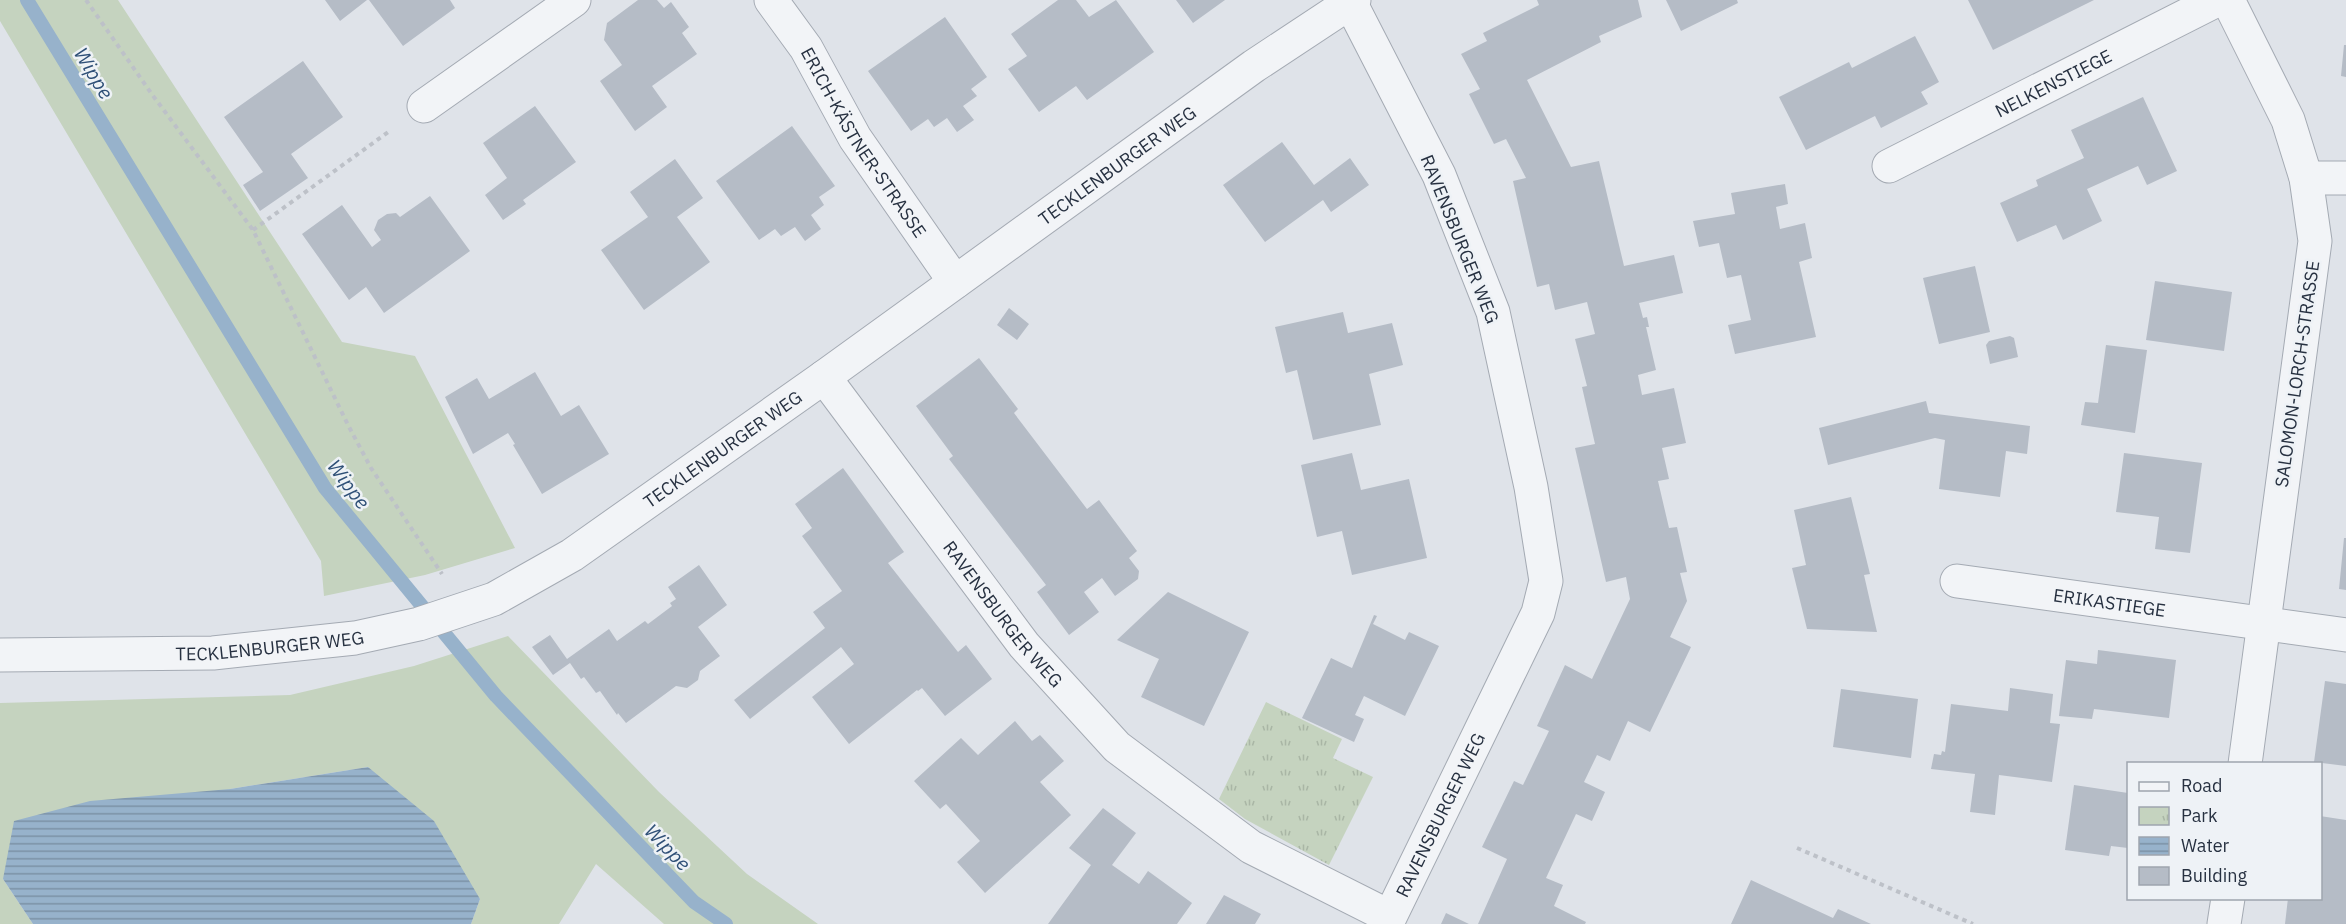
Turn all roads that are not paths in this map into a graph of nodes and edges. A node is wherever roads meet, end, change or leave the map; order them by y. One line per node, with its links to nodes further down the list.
1 (574, 0): 6 (street)
2 (771, 0): 10 (street, ERICH-KÄSTNER-STRASSE)
3 (2217, 0): 7 (street, NELKENSTIEGE)
4 (2228, 0): 8 (street, SALOMON-LORCH-STRASSE)
5 (1352, 1): 10 (street, TECKLENBURGER WEG); 11 (street, RAVENSBURGER WEG)
6 (424, 106)
7 (1889, 166)
8 (2306, 178): 9 (street); 13 (street, SALOMON-LORCH-STRASSE)
9 (2346, 178)
10 (955, 282): 11 (street, TECKLENBURGER WEG)
11 (824, 377): 15 (street, TECKLENBURGER WEG)
12 (1957, 581): 13 (street, ERIKASTIEGE)
13 (2263, 622): 14 (street, ERIKASTIEGE); 16 (street, SALOMON-LORCH-STRASSE)
14 (2346, 635)
15 (0, 656)
16 (2245, 762)
17 (2228, 900): 18 (street)
18 (2224, 924)

